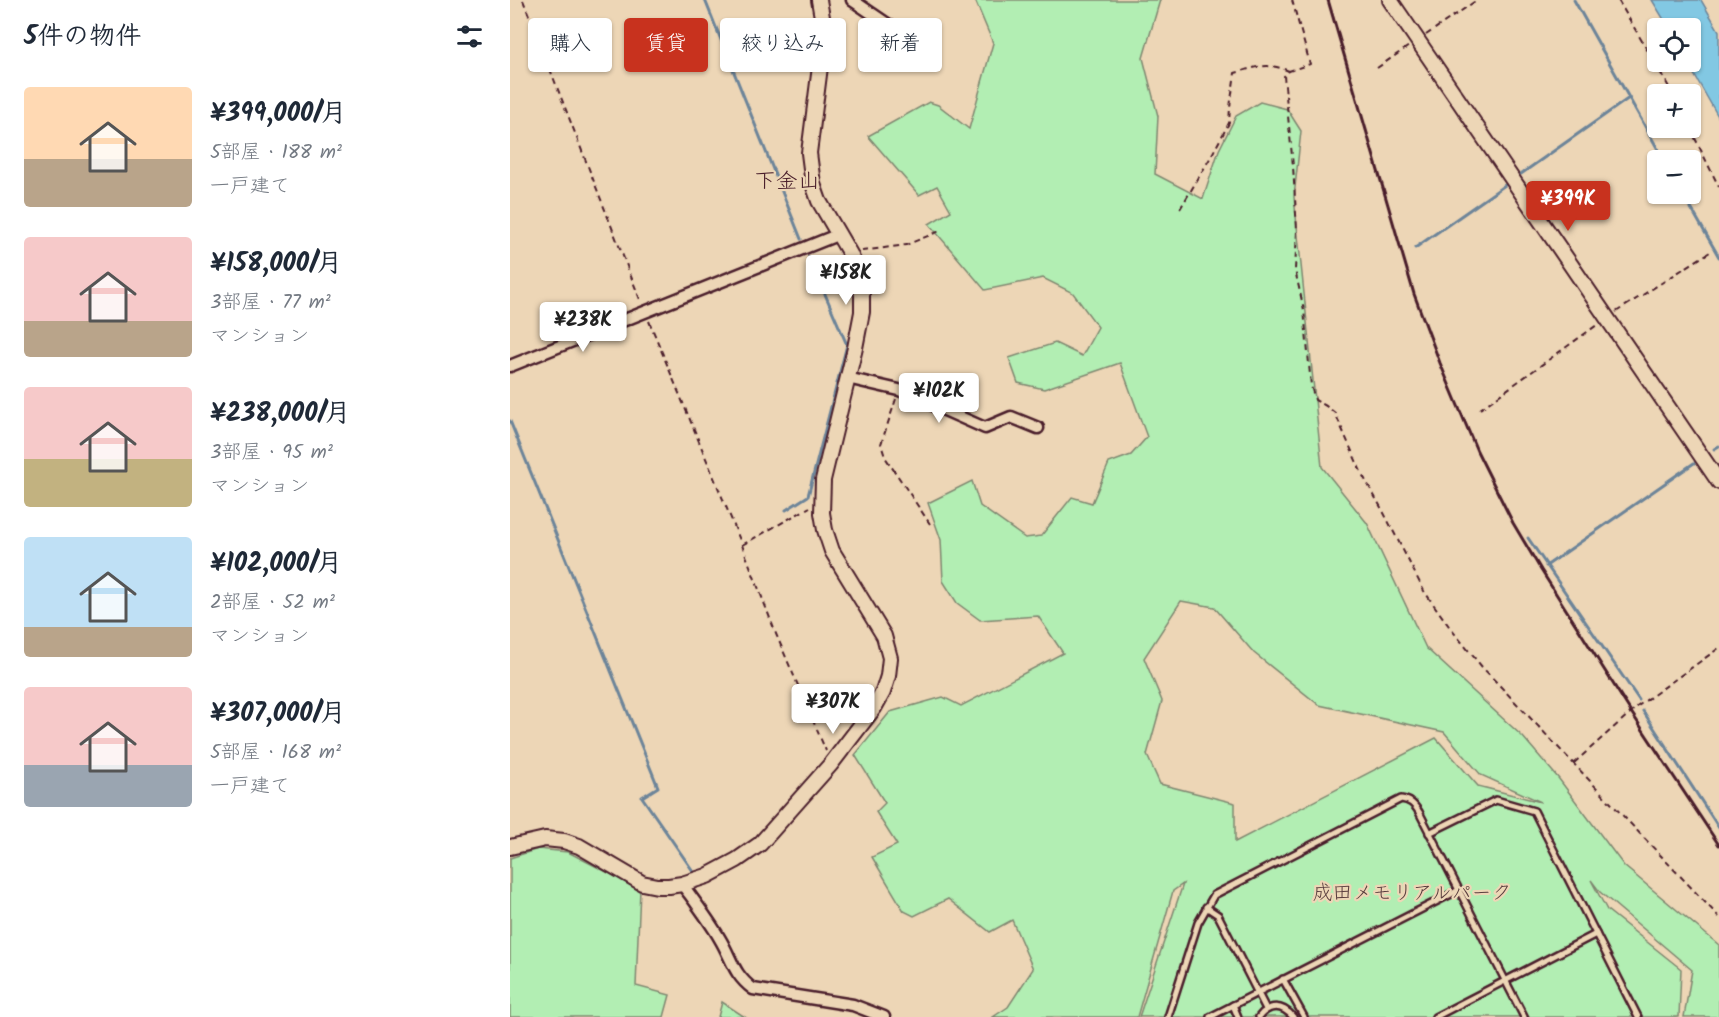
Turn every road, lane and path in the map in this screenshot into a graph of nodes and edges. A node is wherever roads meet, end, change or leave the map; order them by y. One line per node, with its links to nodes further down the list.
1 (523, 0): 17 (path)
2 (821, 0): 14 (street)
3 (852, 0): 7 (street)
4 (1292, 0): 8 (path)
5 (1390, 0): 18 (street)
6 (1618, 0): 9 (path)
7 (878, 18)
8 (1289, 71): 12 (path); 29 (path)
9 (1666, 84)
10 (1695, 138): 11 (path)
11 (1719, 187)
12 (1180, 209)
13 (940, 231): 16 (path)
14 (838, 233): 16 (street); 17 (street)
15 (1710, 252): 18 (path)
16 (850, 254): 20 (street)
17 (645, 312): 19 (street); 27 (path)
18 (1607, 318): 22 (path); 24 (street)
19 (510, 366)
20 (847, 378): 21 (street); 25 (street)
21 (898, 390): 23 (street); 26 (path)
22 (1480, 409)
23 (1038, 428)
24 (1719, 482)
25 (822, 500): 27 (path); 30 (street)
26 (930, 524)
27 (742, 545): 30 (path)
28 (1719, 648): 29 (path)
29 (1574, 763): 36 (path)
30 (831, 764): 33 (street)
31 (1429, 833): 34 (lane); 35 (lane); 37 (lane)
32 (510, 848): 33 (street)
33 (682, 884): 43 (street)
34 (1459, 890): 38 (lane); 39 (lane)
35 (1206, 907): 40 (lane); 44 (lane)
36 (1719, 916)
37 (1596, 934): 39 (lane); 52 (lane)
38 (1283, 979): 40 (lane); 49 (lane)
39 (1505, 981): 50 (lane); 51 (lane)
40 (1258, 992): 41 (lane); 42 (lane)
41 (1233, 1005): 45 (lane); 46 (lane)
42 (1266, 1009): 47 (lane); 48 (lane)
43 (884, 1017)
44 (1168, 1017)
45 (1210, 1017)
46 (1238, 1017)
47 (1259, 1017)
48 (1293, 1017)
49 (1304, 1017)
50 (1435, 1017)
51 (1524, 1017)
52 (1638, 1017)

